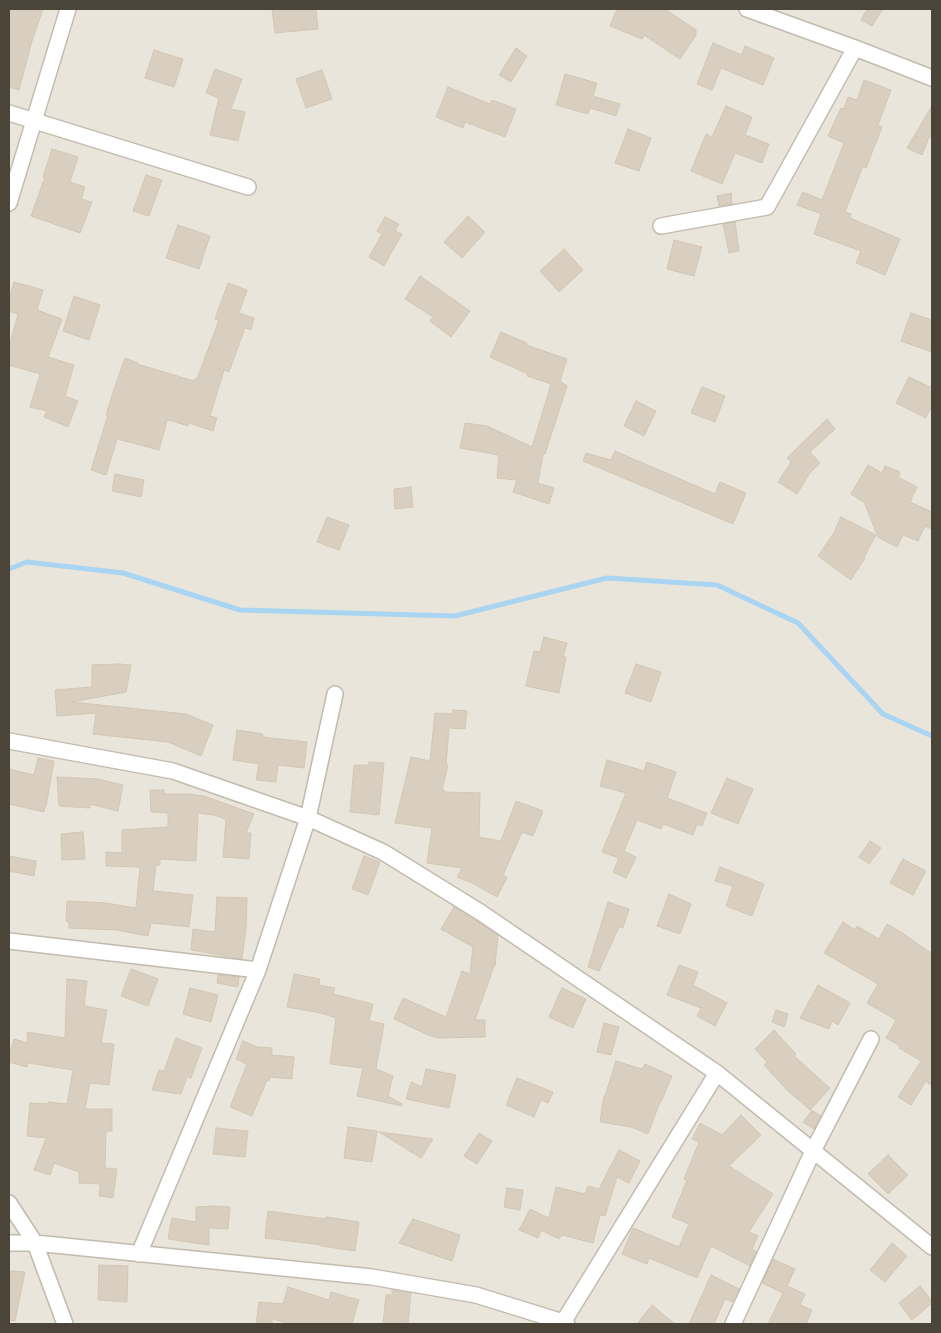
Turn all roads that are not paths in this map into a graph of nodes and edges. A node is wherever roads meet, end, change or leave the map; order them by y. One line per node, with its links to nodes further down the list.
1 (68, 9): 6 (street)
2 (747, 9): 3 (street)
3 (855, 48): 4 (street); 9 (street)
4 (932, 78)
5 (9, 113): 6 (street)
6 (34, 120): 7 (street); 8 (street)
7 (248, 187)
8 (9, 203)
9 (661, 226)
10 (335, 694): 12 (street)
11 (9, 741): 12 (street)
12 (308, 818): 14 (street); 16 (street)
13 (9, 941): 14 (street)
14 (258, 970): 22 (street)
15 (871, 1039): 17 (street)
16 (717, 1073): 17 (street); 24 (street)
17 (813, 1151): 21 (street); 25 (street)
18 (9, 1203): 20 (street)
19 (9, 1243): 20 (street)
20 (34, 1244): 22 (street); 23 (street)
21 (932, 1247)
22 (139, 1254): 24 (street)
23 (65, 1324)
24 (564, 1324)
25 (733, 1324)

